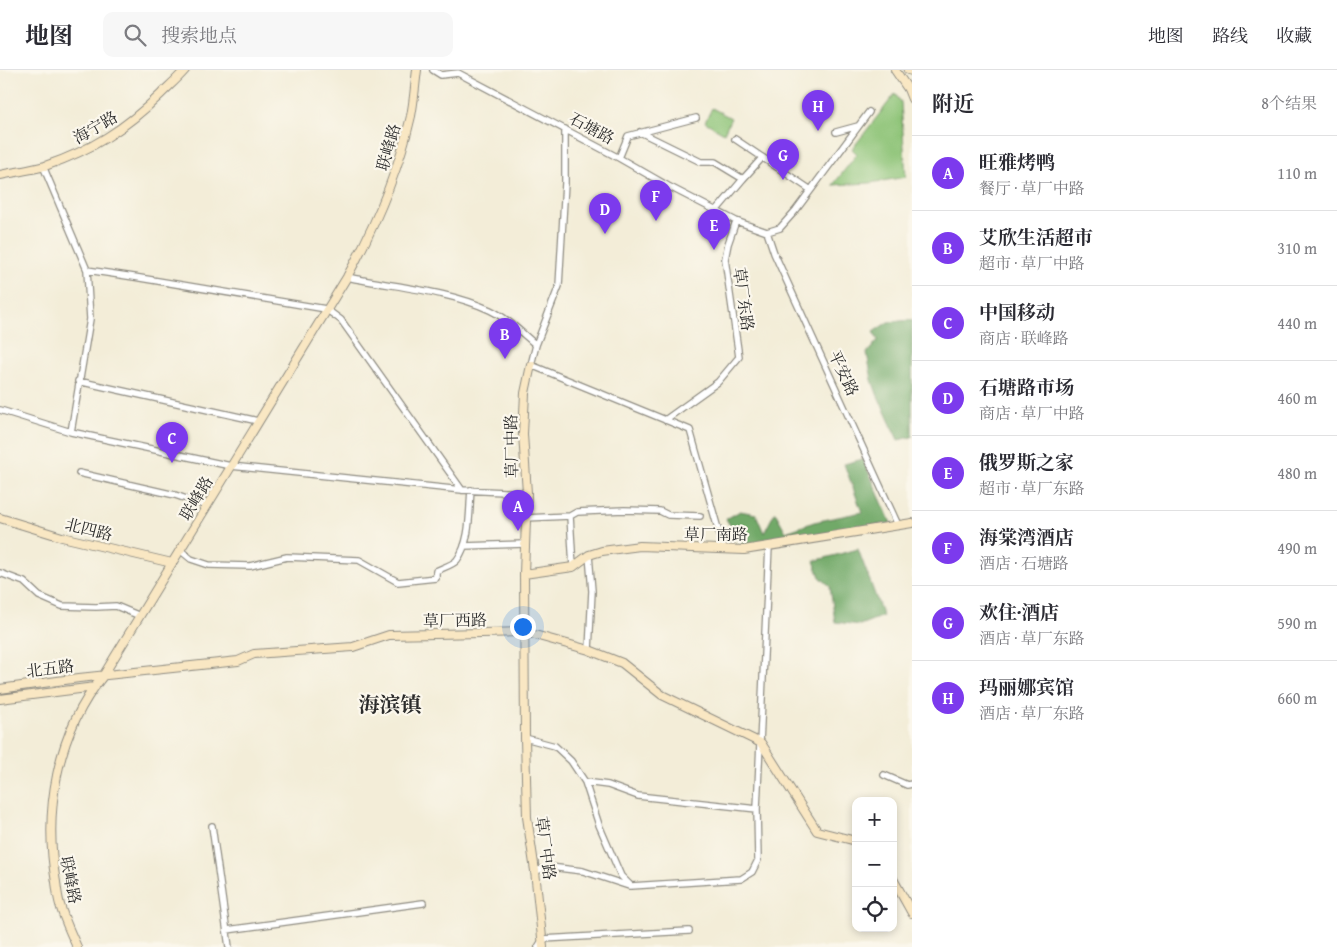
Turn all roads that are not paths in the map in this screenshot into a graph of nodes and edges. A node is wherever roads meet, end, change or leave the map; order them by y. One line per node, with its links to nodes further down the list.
1 (185, 70): 15 (main road, 海宁路)
2 (417, 70): 23 (main road, 联峰路)
3 (433, 70): 9 (street, 石塘路)
4 (895, 70): 5 (main road)
5 (912, 99)
6 (869, 112): 8 (street)
7 (696, 118): 10 (street)
8 (858, 126): 11 (street); 18 (street)
9 (564, 129): 13 (street, 石塘路); 25 (street, 草厂中路)
10 (640, 132): 13 (street); 17 (street)
11 (836, 132)
12 (735, 139): 14 (street)
13 (619, 158): 19 (street, 石塘路)
14 (762, 158): 17 (street); 18 (street)
15 (43, 166): 16 (main road, 海宁路); 22 (street)
16 (0, 175)
17 (743, 179): 19 (street)
18 (811, 190): 21 (street)
19 (716, 211): 20 (street, 石塘路)
20 (736, 220): 21 (street); 29 (street, 草厂东路)
21 (768, 232): 43 (street, 平安路)
22 (87, 270): 24 (street); 27 (street)
23 (347, 277): 24 (main road, 联峰路); 25 (street)
24 (326, 310): 30 (main road, 联峰路); 34 (street)
25 (536, 345): 26 (street, 草厂中路)
26 (531, 364): 29 (street); 36 (main road, 草厂中路)
27 (78, 381): 30 (street); 31 (street)
28 (0, 410): 31 (street)
29 (665, 420): 48 (street)
30 (258, 421): 32 (main road, 联峰路)
31 (71, 432): 32 (street)
32 (231, 466): 34 (street); 37 (main road, 联峰路)
33 (79, 473): 37 (street)
34 (462, 490): 35 (street)
35 (471, 490): 36 (street); 45 (street)
36 (526, 493): 41 (main road, 草厂中路)
37 (207, 506): 47 (main road, 联峰路)
38 (570, 516): 39 (street); 41 (street); 51 (street)
39 (700, 516)
40 (0, 518): 50 (main road, 北四路)
41 (525, 518): 44 (main road, 草厂中路)
42 (912, 523): 43 (main road, 草厂南路)
43 (898, 525): 46 (main road, 草厂南路)
44 (524, 544): 45 (street); 53 (main road, 草厂中路)
45 (464, 546): 47 (street)
46 (769, 546): 48 (main road, 草厂南路); 62 (street)
47 (180, 550): 50 (main road, 联峰路)
48 (724, 550): 49 (main road, 草厂南路)
49 (589, 555): 51 (main road, 草厂南路); 56 (street)
50 (172, 563): 54 (main road, 联峰路)
51 (573, 567): 53 (main road, 草厂南路)
52 (0, 573): 54 (street)
53 (524, 574): 55 (main road, 草厂中路)
54 (140, 616): 57 (main road, 联峰路)
55 (524, 632): 56 (main road, 草厂西路); 57 (main road, 草厂西路); 61 (main road, 草厂中路)
56 (589, 650): 62 (main road, 草厂西路)
57 (104, 676): 58 (main road, 联峰路); 59 (main road, 北五路)
58 (95, 687): 60 (main road, 北五路); 77 (main road, 联峰路)
59 (0, 689)
60 (0, 699)
61 (525, 738): 64 (street); 69 (main road, 草厂中路)
62 (761, 743): 66 (street); 68 (main road)
63 (884, 775): 65 (street)
64 (585, 782): 66 (street); 70 (street)
65 (912, 784)
66 (757, 809): 70 (street)
67 (212, 826): 74 (street)
68 (852, 841)
69 (536, 870): 70 (street); 76 (main road, 草厂中路)
70 (631, 886)
71 (897, 886): 73 (main road)
72 (423, 903): 74 (street)
73 (912, 913)
74 (227, 930): 78 (street)
75 (689, 931): 76 (street)
76 (543, 943): 79 (street)
77 (76, 947)
78 (230, 947)
79 (538, 947)

